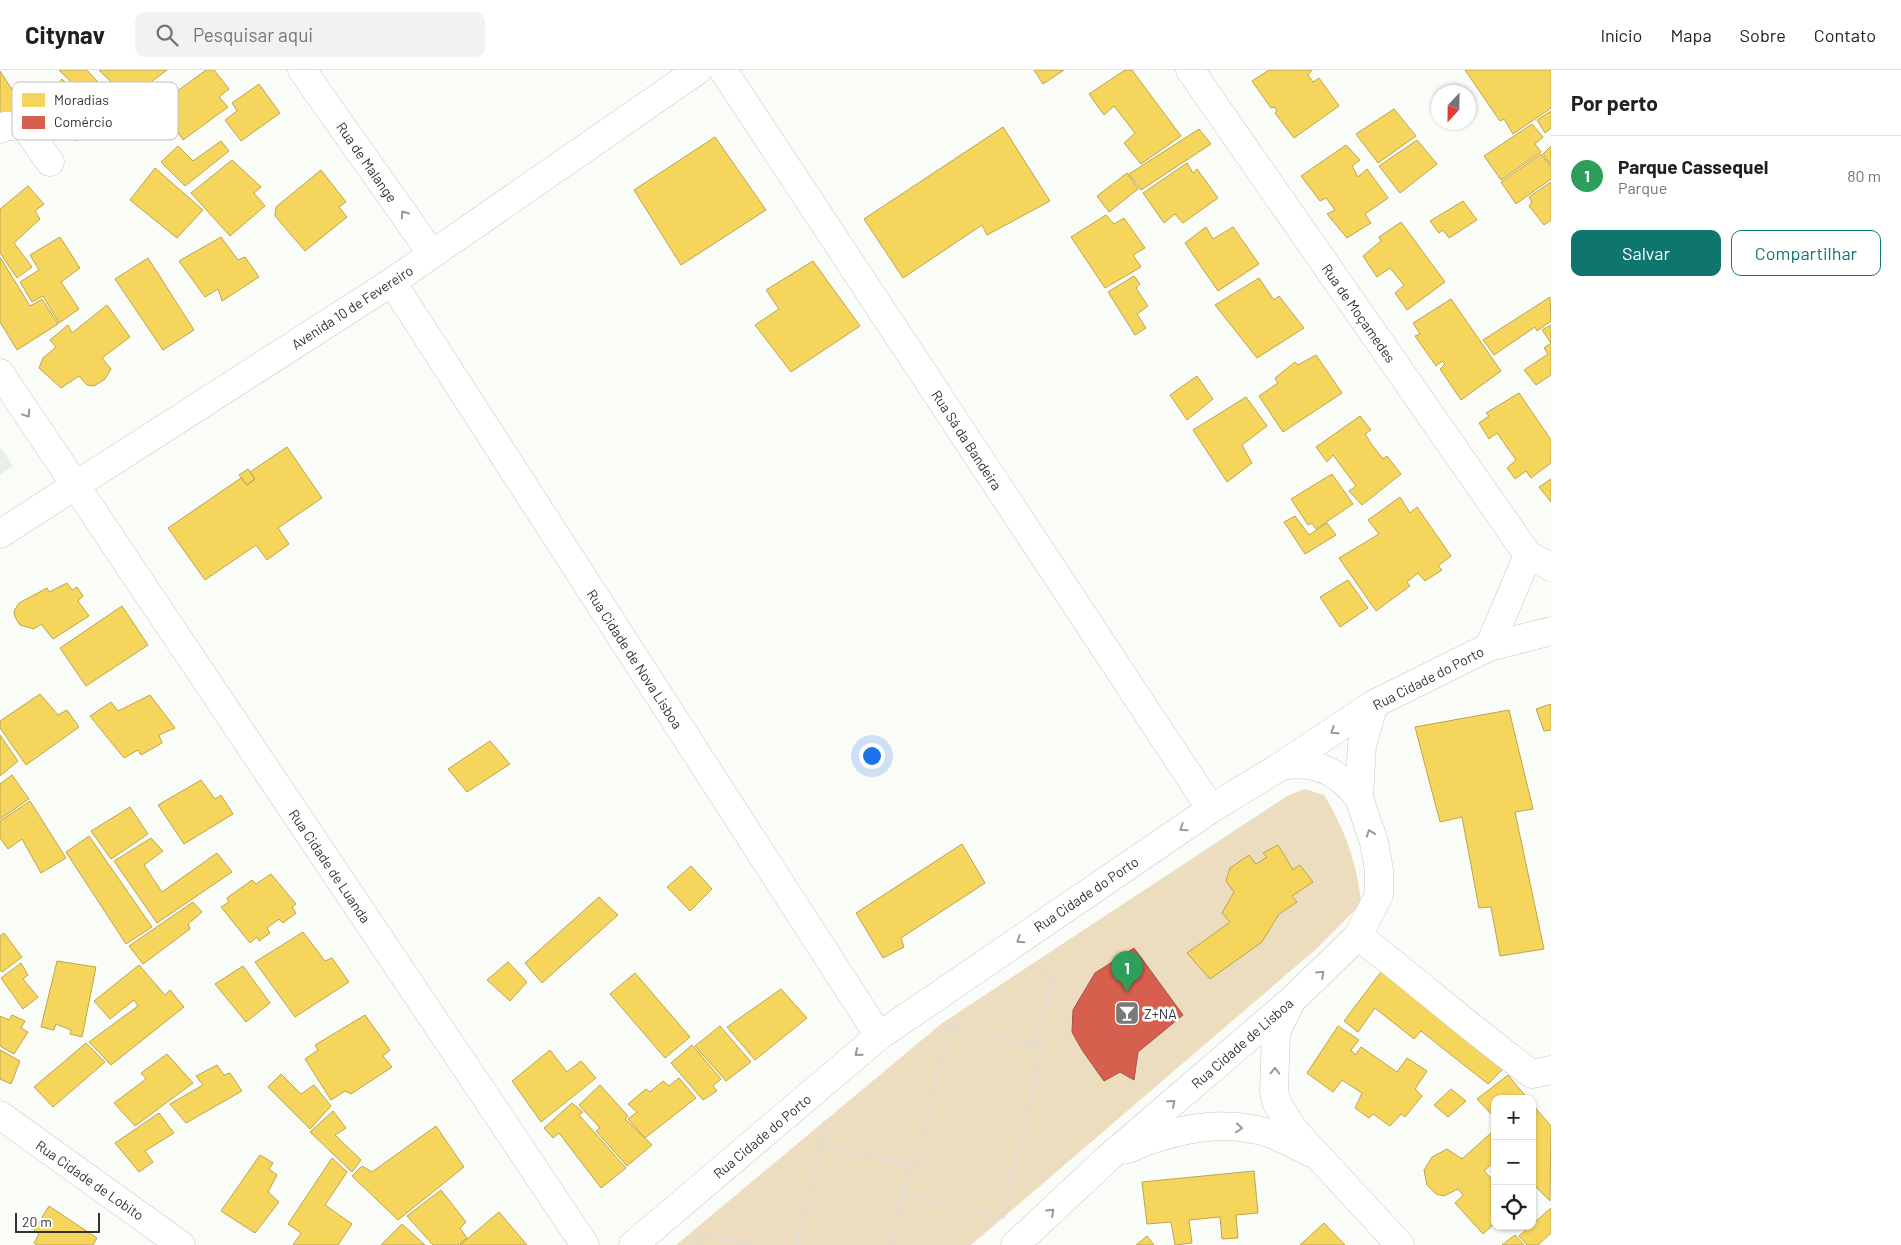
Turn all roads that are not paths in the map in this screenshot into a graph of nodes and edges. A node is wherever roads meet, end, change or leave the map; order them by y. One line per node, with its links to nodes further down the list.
1 (302, 70): 9 (street, Rua de Malange, one-way to 1)
2 (698, 70): 9 (street, Avenida 10 de Fevereiro)
3 (723, 70): 20 (street, Rua Sá da Bandeira)
4 (1190, 70): 14 (street, Rua de Moçamedes)
5 (12, 126): 6 (street)
6 (0, 129)
7 (34, 140): 8 (street)
8 (50, 162)
9 (432, 254): 10 (street, Avenida 10 de Fevereiro)
10 (392, 282): 12 (street, Avenida 10 de Fevereiro); 23 (street, Rua Cidade de Nova Lisboa)
11 (0, 374): 12 (street, Rua Cidade de Luanda, one-way to 12)
12 (75, 486): 13 (street, Avenida 10 de Fevereiro); 29 (street, Rua Cidade de Luanda)
13 (0, 534)
14 (1540, 561): 16 (street, Rua Cidade do Porto)
15 (1551, 631): 16 (street)
16 (1489, 648): 17 (street, Rua Cidade do Porto)
17 (1374, 704): 18 (street, Rua Cidade do Porto, one-way to 18); 19 (street, Rua Cidade de Lisboa)
18 (1281, 766): 19 (street, Rua Cidade de Lisboa); 20 (street, Rua Cidade do Porto)
19 (1359, 798): 21 (street, Rua Cidade de Lisboa, one-way to 19)
20 (1211, 809): 23 (street, Rua Cidade do Porto, one-way to 23)
21 (1358, 936): 22 (street, Rua Cidade de Lisboa, one-way to 21); 24 (street)
22 (1292, 1000): 26 (street, one-way to 22); 27 (street, Rua Cidade de Lisboa, one-way to 22)
23 (879, 1036): 30 (street, Rua Cidade do Porto, one-way to 30)
24 (1551, 1070)
25 (0, 1115): 28 (street, Rua Cidade de Lobito)
26 (1320, 1156): 27 (street, one-way to 26); 32 (street)
27 (1108, 1158): 31 (street, Rua Cidade de Lisboa, one-way to 27)
28 (181, 1245)
29 (585, 1245)
30 (633, 1245)
31 (1015, 1245)
32 (1400, 1245)

